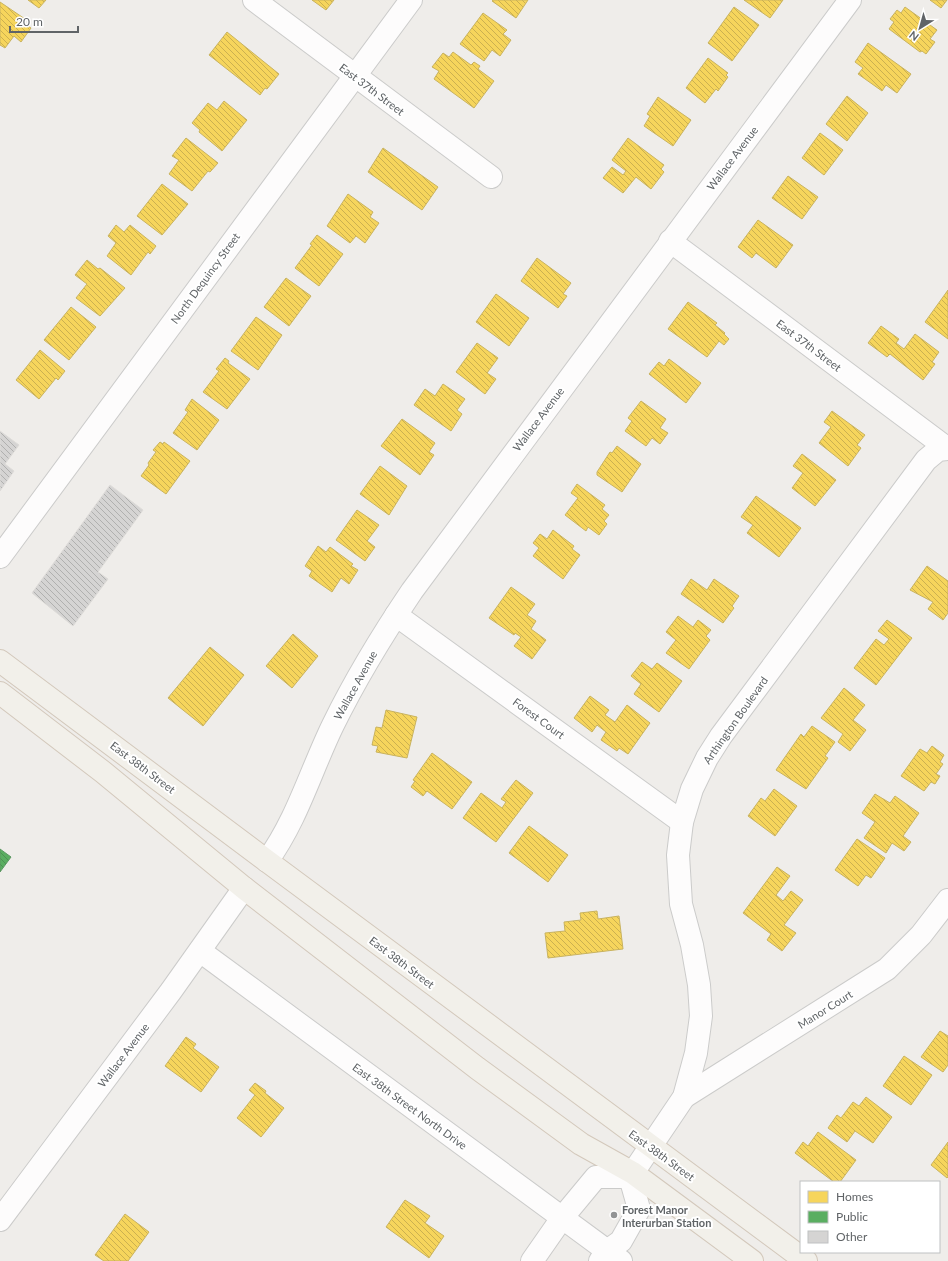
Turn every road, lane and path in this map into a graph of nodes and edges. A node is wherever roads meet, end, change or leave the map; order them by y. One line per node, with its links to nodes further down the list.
1 (254, 0): 4 (street, East 37th Street)
2 (411, 0): 4 (street, North Dequincy Street)
3 (850, 0): 6 (street, Wallace Avenue)
4 (355, 76): 5 (street, East 37th Street); 8 (street, North Dequincy Street)
5 (491, 177)
6 (670, 242): 7 (street, East 37th Street); 9 (street, Wallace Avenue)
7 (948, 449): 12 (street, Arthington Boulevard)
8 (0, 556)
9 (396, 615): 12 (street, Forest Court); 13 (street, Wallace Avenue)
10 (0, 661): 13 (main road, East 38th Street)
11 (0, 693): 14 (main road)
12 (682, 822): 17 (street, Arthington Boulevard)
13 (267, 861): 18 (main road, East 38th Street)
14 (244, 888): 16 (street, Wallace Avenue); 19 (main road)
15 (948, 900): 17 (street, Manor Court)
16 (200, 951): 20 (street, East 38th Street North Drive); 21 (street, Wallace Avenue)
17 (684, 1097): 18 (street, Arthington Boulevard)
18 (651, 1147): 19 (street, Arthington Boulevard); 25 (main road, East 38th Street)
19 (631, 1175): 20 (street); 22 (street); 24 (main road)
20 (562, 1218): 22 (street, East 38th Street North Drive); 23 (street)
21 (0, 1220)
22 (609, 1258)
23 (532, 1261)
24 (752, 1261)
25 (806, 1261)

